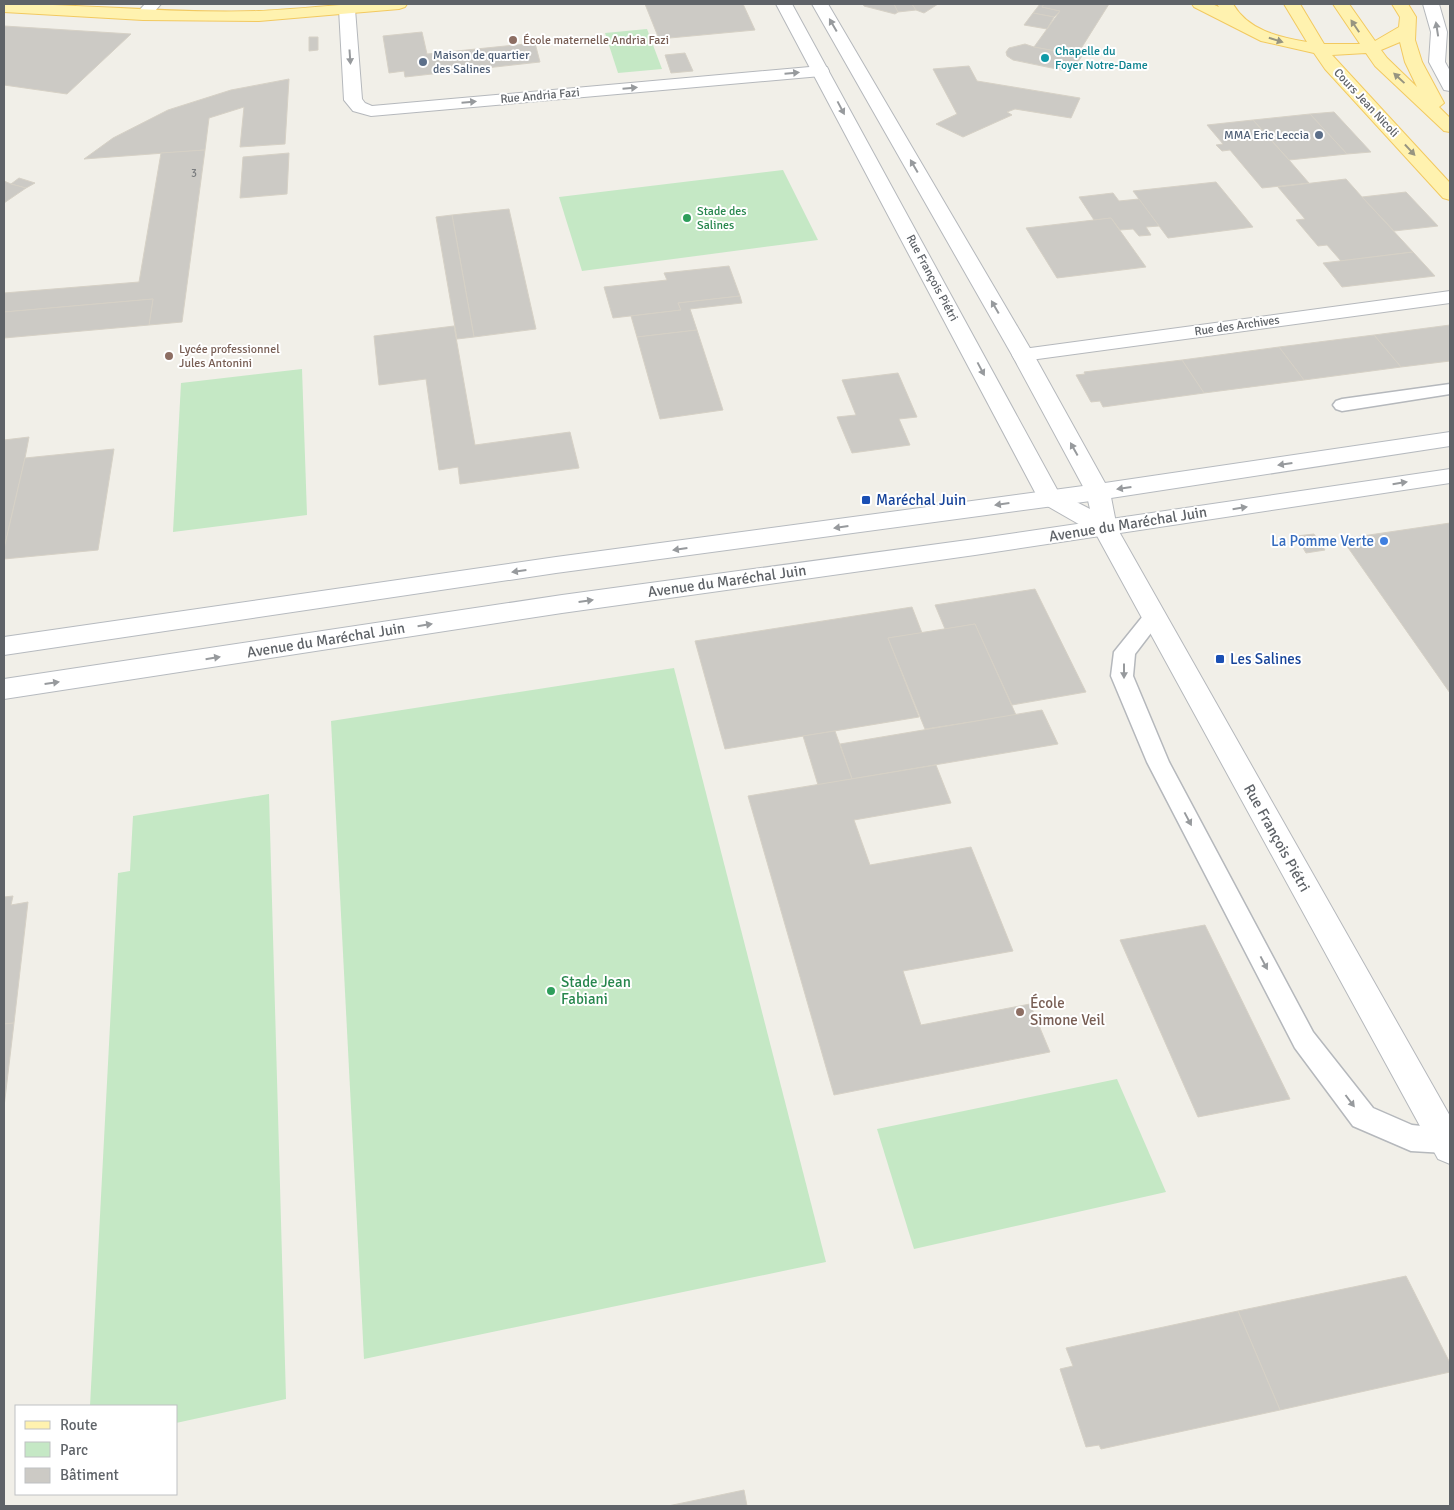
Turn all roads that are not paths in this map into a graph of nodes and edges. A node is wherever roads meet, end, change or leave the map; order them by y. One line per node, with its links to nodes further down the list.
1 (308, 4): 15 (main road)
2 (399, 4): 14 (main road)
3 (784, 4): 20 (street, Rue François Piétri)
4 (820, 4): 25 (street, Rue François Piétri, one-way to 4)
5 (1200, 4): 16 (main road)
6 (1225, 4): 16 (main road)
7 (1292, 4): 19 (main road, Cours Jean Nicoli)
8 (1342, 4): 18 (main road, one-way to 8)
9 (1400, 4): 17 (main road)
10 (1432, 4): 21 (street, one-way to 10)
11 (25, 6): 12 (main road); 13 (main road)
12 (4, 7)
13 (148, 9): 15 (main road)
14 (347, 9): 15 (main road); 20 (street, Rue Andria Fazi, one-way to 20)
15 (218, 14)
16 (1236, 21): 19 (main road, one-way to 19)
17 (1405, 30): 18 (main road); 22 (main road)
18 (1370, 47): 19 (main road); 22 (main road, one-way to 18)
19 (1319, 49): 23 (main road, Cours Jean Nicoli, one-way to 23)
20 (821, 71): 31 (street, Rue François Piétri, one-way to 31)
21 (1450, 86)
22 (1449, 125)
23 (1450, 194)
24 (1450, 297): 25 (street, Rue des Archives)
25 (1023, 355): 30 (street, Rue François Piétri, one-way to 25)
26 (1450, 389): 27 (lane)
27 (1342, 405)
28 (1450, 439): 30 (street, one-way to 30)
29 (1450, 476): 32 (street, Avenue du Maréchal Juin, one-way to 29)
30 (1098, 492): 31 (street); 32 (street, Rue François Piétri)
31 (1050, 498): 32 (street); 34 (street, one-way to 34)
32 (1105, 528): 33 (street, Rue François Piétri); 35 (street, Avenue du Maréchal Juin, one-way to 32)
33 (1154, 616): 36 (street, Rue François Piétri); 36 (lane, one-way to 36)
34 (4, 646)
35 (4, 689)
36 (1448, 1144)

